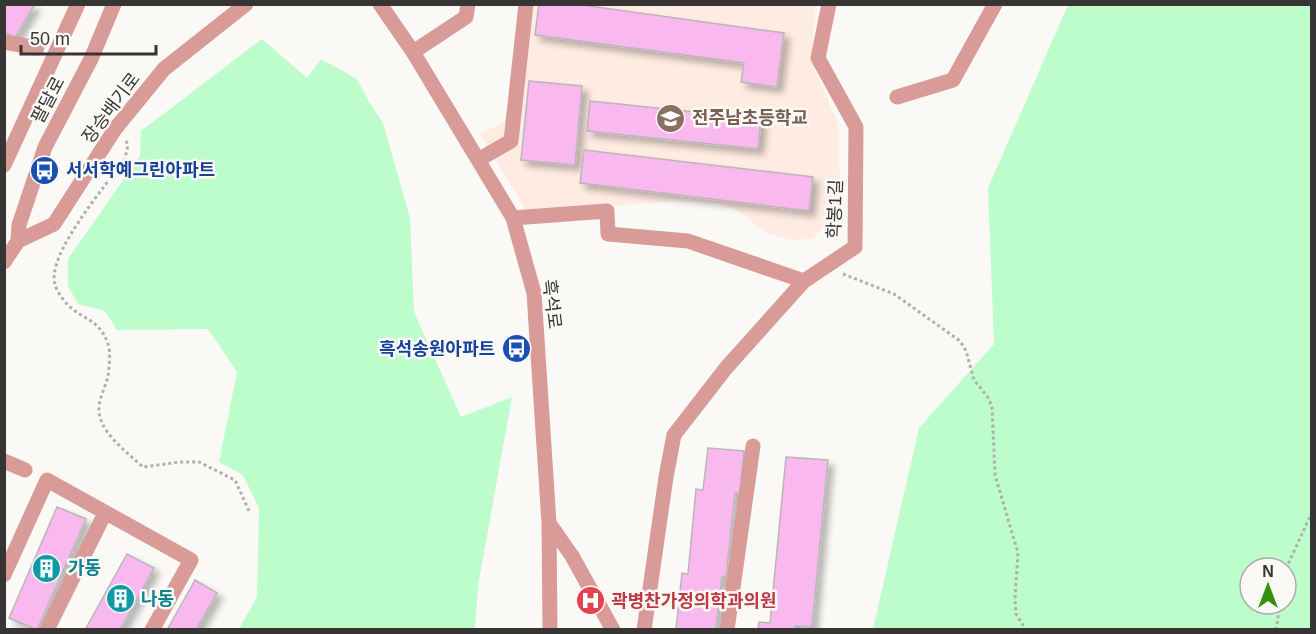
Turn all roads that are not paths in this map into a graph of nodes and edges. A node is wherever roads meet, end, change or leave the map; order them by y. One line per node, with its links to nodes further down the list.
1 (78, 4): 14 (street)
2 (114, 4): 16 (street, 팔달로)
3 (246, 4): 16 (street, 장승배기로)
4 (380, 4): 11 (street, 흑석로)
5 (468, 4): 11 (street)
6 (526, 4): 13 (street)
7 (829, 4): 18 (street, 학봉1길)
8 (995, 4): 12 (street)
9 (4, 42): 10 (street)
10 (37, 48)
11 (413, 52): 13 (street, 흑석로)
12 (897, 97)
13 (478, 160): 15 (street, 흑석로)
14 (4, 165)
15 (513, 218): 18 (street); 23 (street, 흑석로)
16 (18, 241): 17 (street)
17 (4, 262)
18 (804, 281): 29 (street, 학봉1길)
19 (753, 446): 30 (street)
20 (4, 461): 21 (street)
21 (25, 470)
22 (105, 513): 24 (street); 25 (street); 26 (street)
23 (549, 523): 27 (street, 흑석로); 28 (street)
24 (4, 575)
25 (47, 630)
26 (152, 630)
27 (550, 630)
28 (613, 630)
29 (644, 630)
30 (727, 630)

